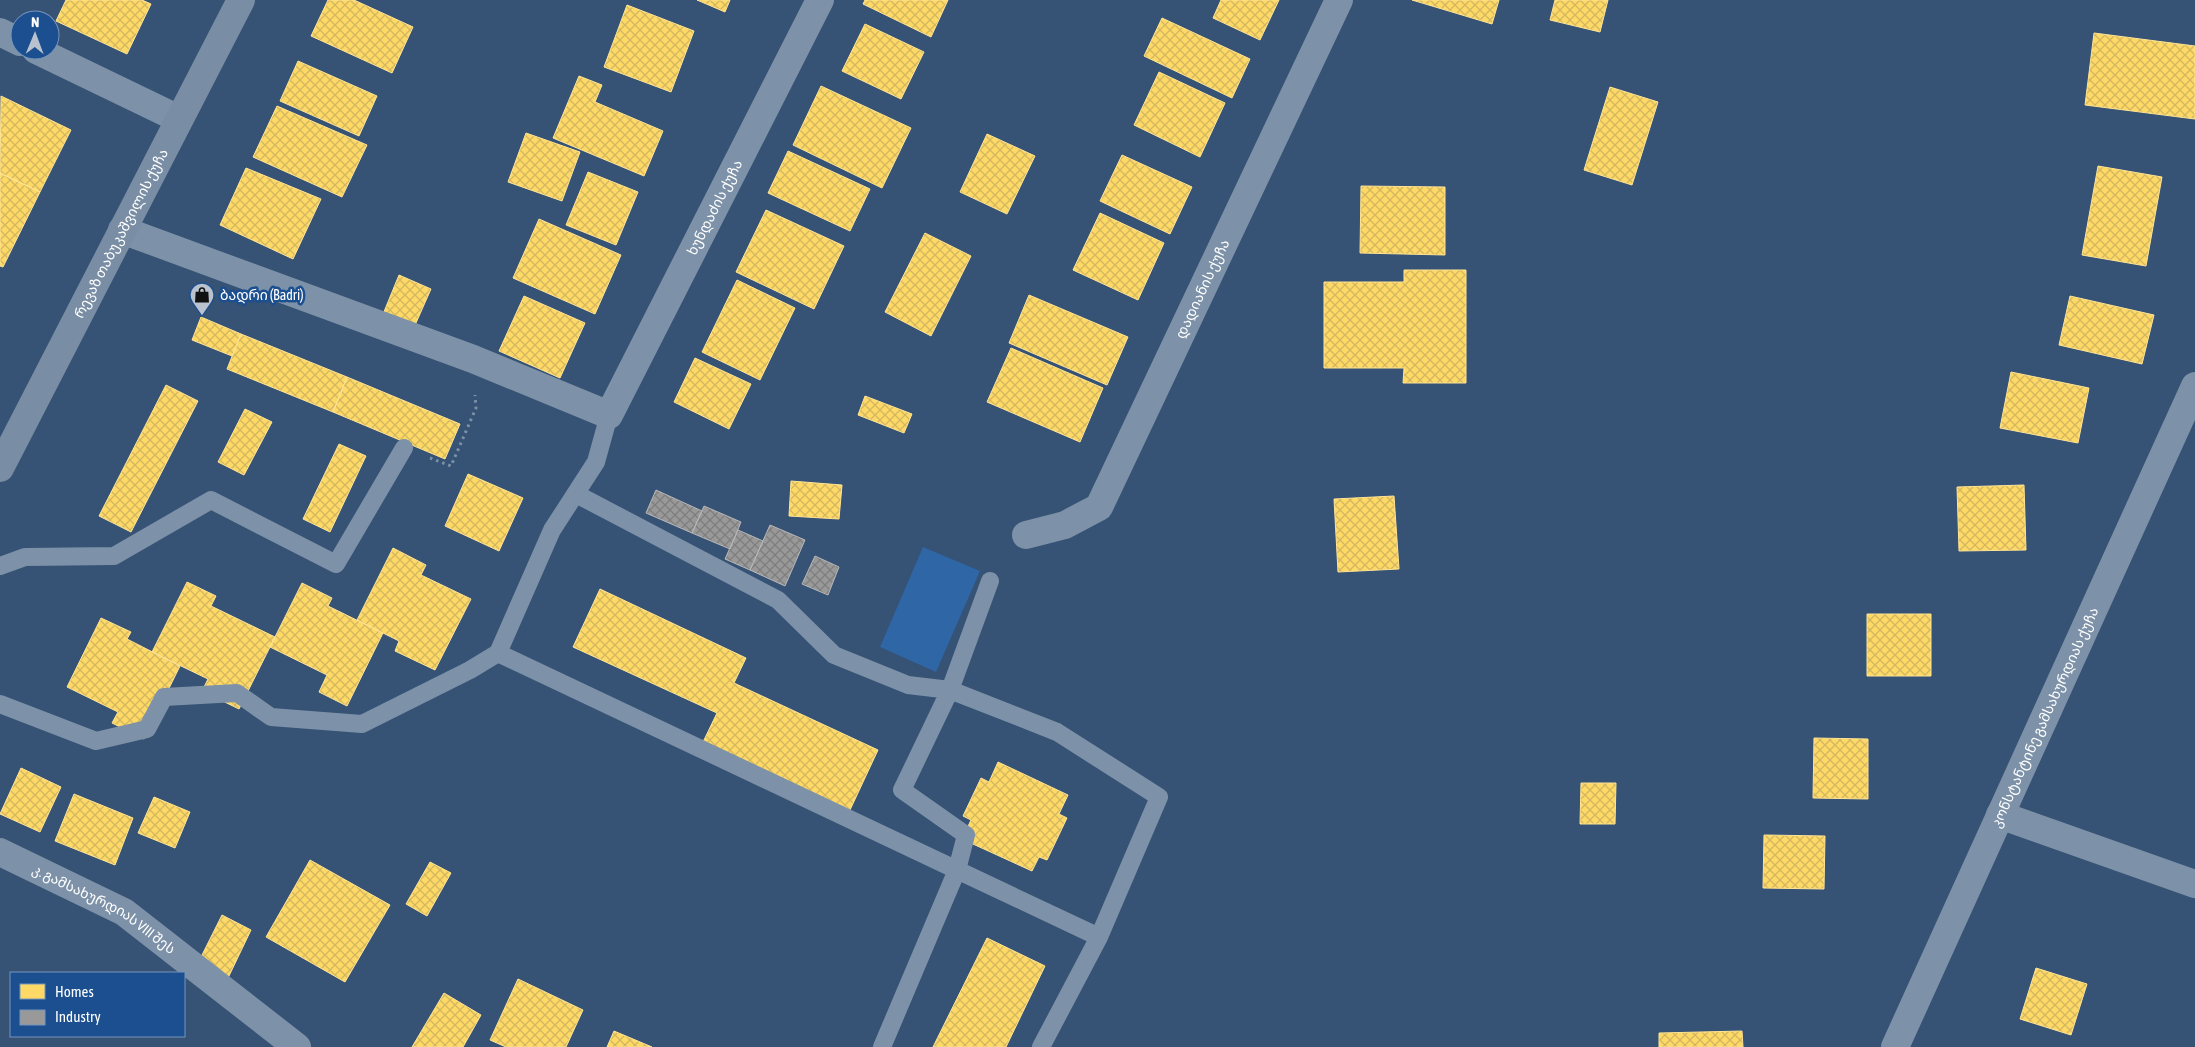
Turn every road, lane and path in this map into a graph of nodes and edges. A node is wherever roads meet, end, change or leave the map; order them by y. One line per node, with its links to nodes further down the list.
1 (241, 0): 5 (main road, რევაზ თაბუკაშვილის ქუჩა)
2 (820, 0): 9 (street, ხუნდაძის ქუჩა)
3 (1338, 0): 13 (street, დადიანის ქუჩა)
4 (57, 60): 5 (street)
5 (179, 119): 6 (main road, რევაზ თაბუკაშვილის ქუჩა)
6 (122, 230): 7 (street); 11 (main road, რევაზ თაბუკაშვილის ქუჩა)
7 (473, 359): 9 (street); 10 (path)
8 (2195, 386): 19 (street, კონსტანტინე გამსახურდიას ქუჩა)
9 (608, 415): 12 (lane)
10 (404, 448): 14 (lane)
11 (0, 468)
12 (576, 494): 16 (lane); 17 (lane)
13 (1026, 535)
14 (0, 566)
15 (990, 581): 17 (lane)
16 (498, 653): 18 (lane); 21 (lane)
17 (950, 690): 21 (lane); 23 (lane)
18 (0, 704)
19 (2000, 814): 22 (street); 27 (street, კონსტანტინე გამსახურდიას ქუჩა)
20 (0, 852): 24 (street, კ. გამსახურდიას VIII შეს)
21 (957, 870): 23 (lane); 25 (lane)
22 (2195, 884)
23 (1099, 937): 26 (lane)
24 (297, 1047)
25 (882, 1047)
26 (1041, 1047)
27 (1895, 1047)

